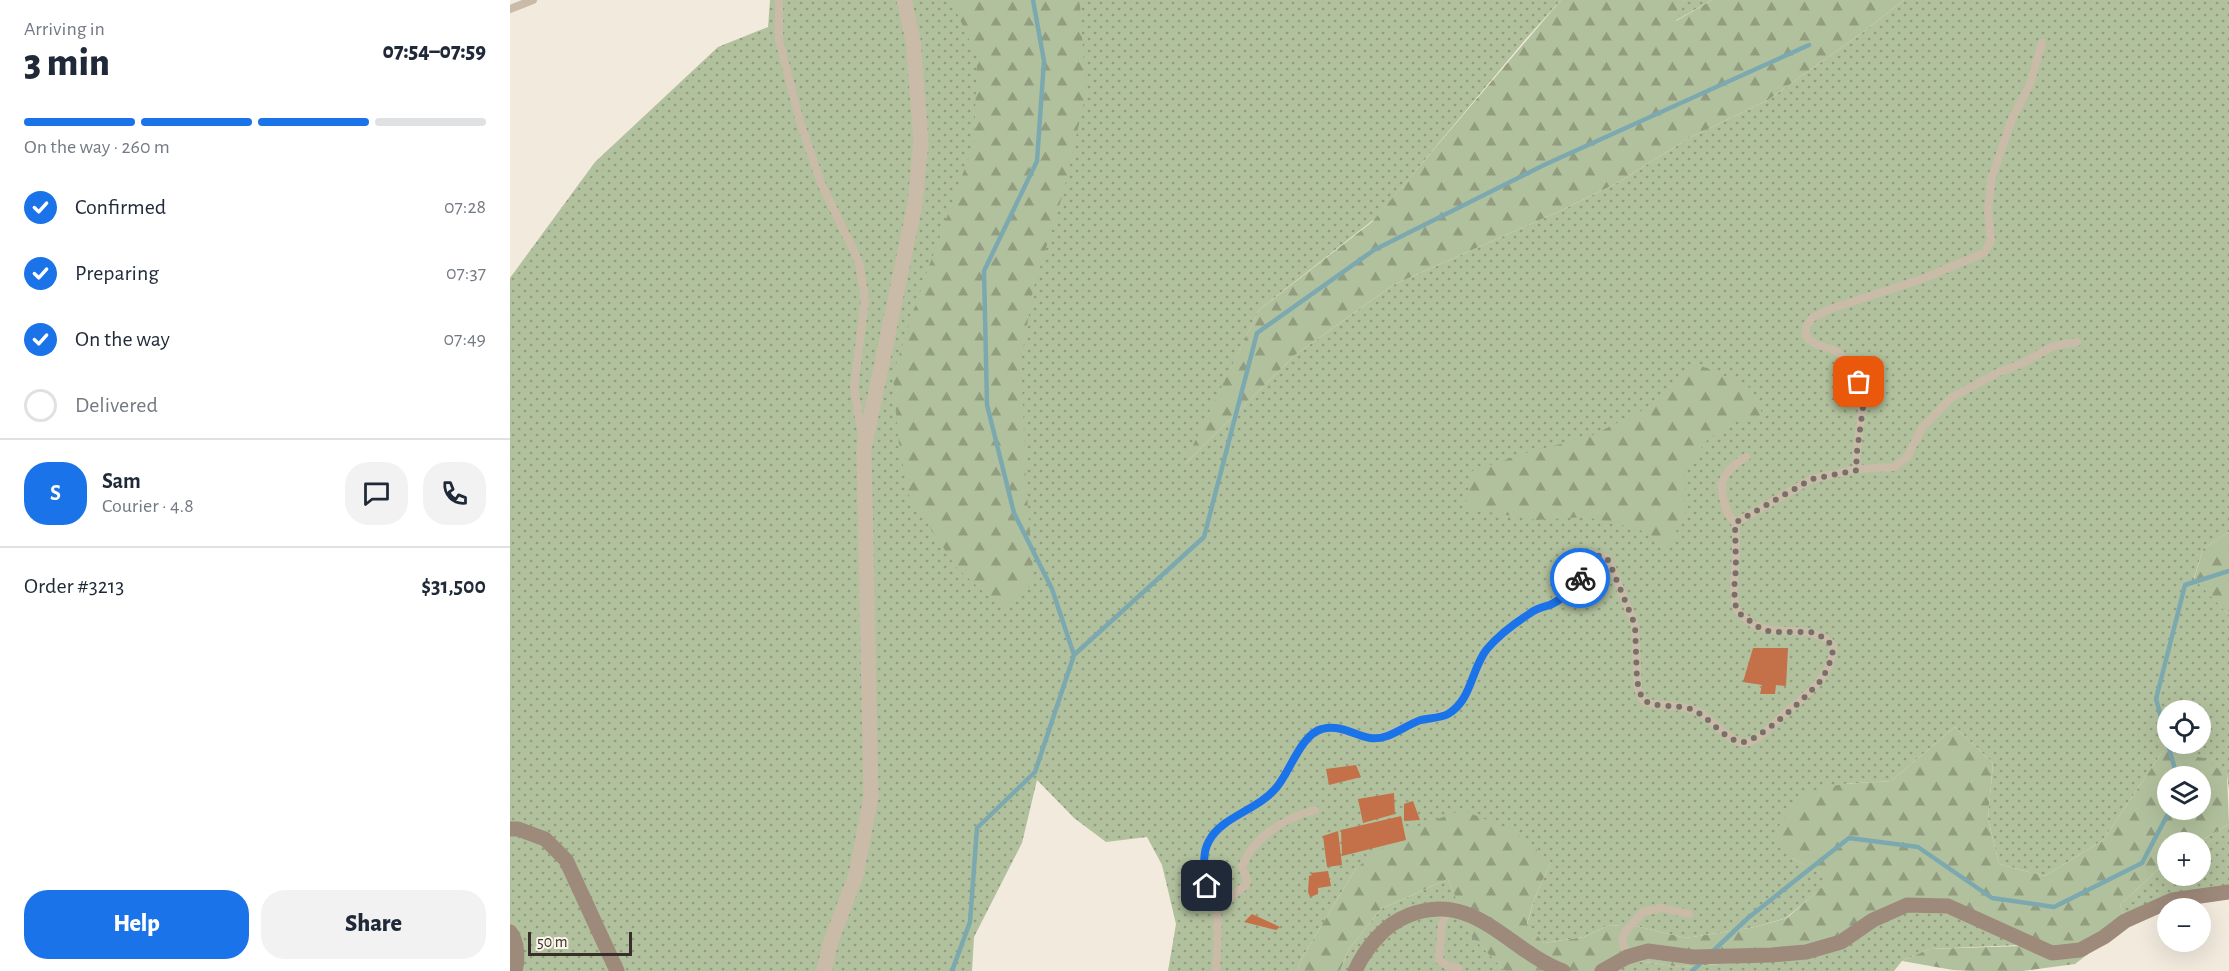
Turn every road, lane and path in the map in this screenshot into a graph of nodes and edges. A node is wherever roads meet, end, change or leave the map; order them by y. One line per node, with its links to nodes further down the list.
1 (533, 0): 4 (lane)
2 (779, 0): 7 (lane)
3 (904, 0): 7 (street)
4 (510, 9)
5 (2042, 43): 9 (lane)
6 (2077, 342): 9 (lane)
7 (864, 449): 22 (street)
8 (1746, 457): 10 (lane)
9 (1858, 470): 10 (lane)
10 (1735, 523): 14 (lane)
11 (1315, 810): 14 (lane)
12 (510, 829): 21 (street)
13 (2229, 892): 18 (street)
14 (1216, 908): 23 (lane)
15 (1448, 908): 19 (lane); 24 (street); 25 (street)
16 (1689, 914): 18 (lane)
17 (510, 932): 20 (street)
18 (1627, 957): 26 (street)
19 (1458, 968)
20 (515, 971)
21 (617, 971)
22 (824, 971)
23 (1216, 971)
24 (1355, 971)
25 (1563, 971)
26 (1602, 971)

